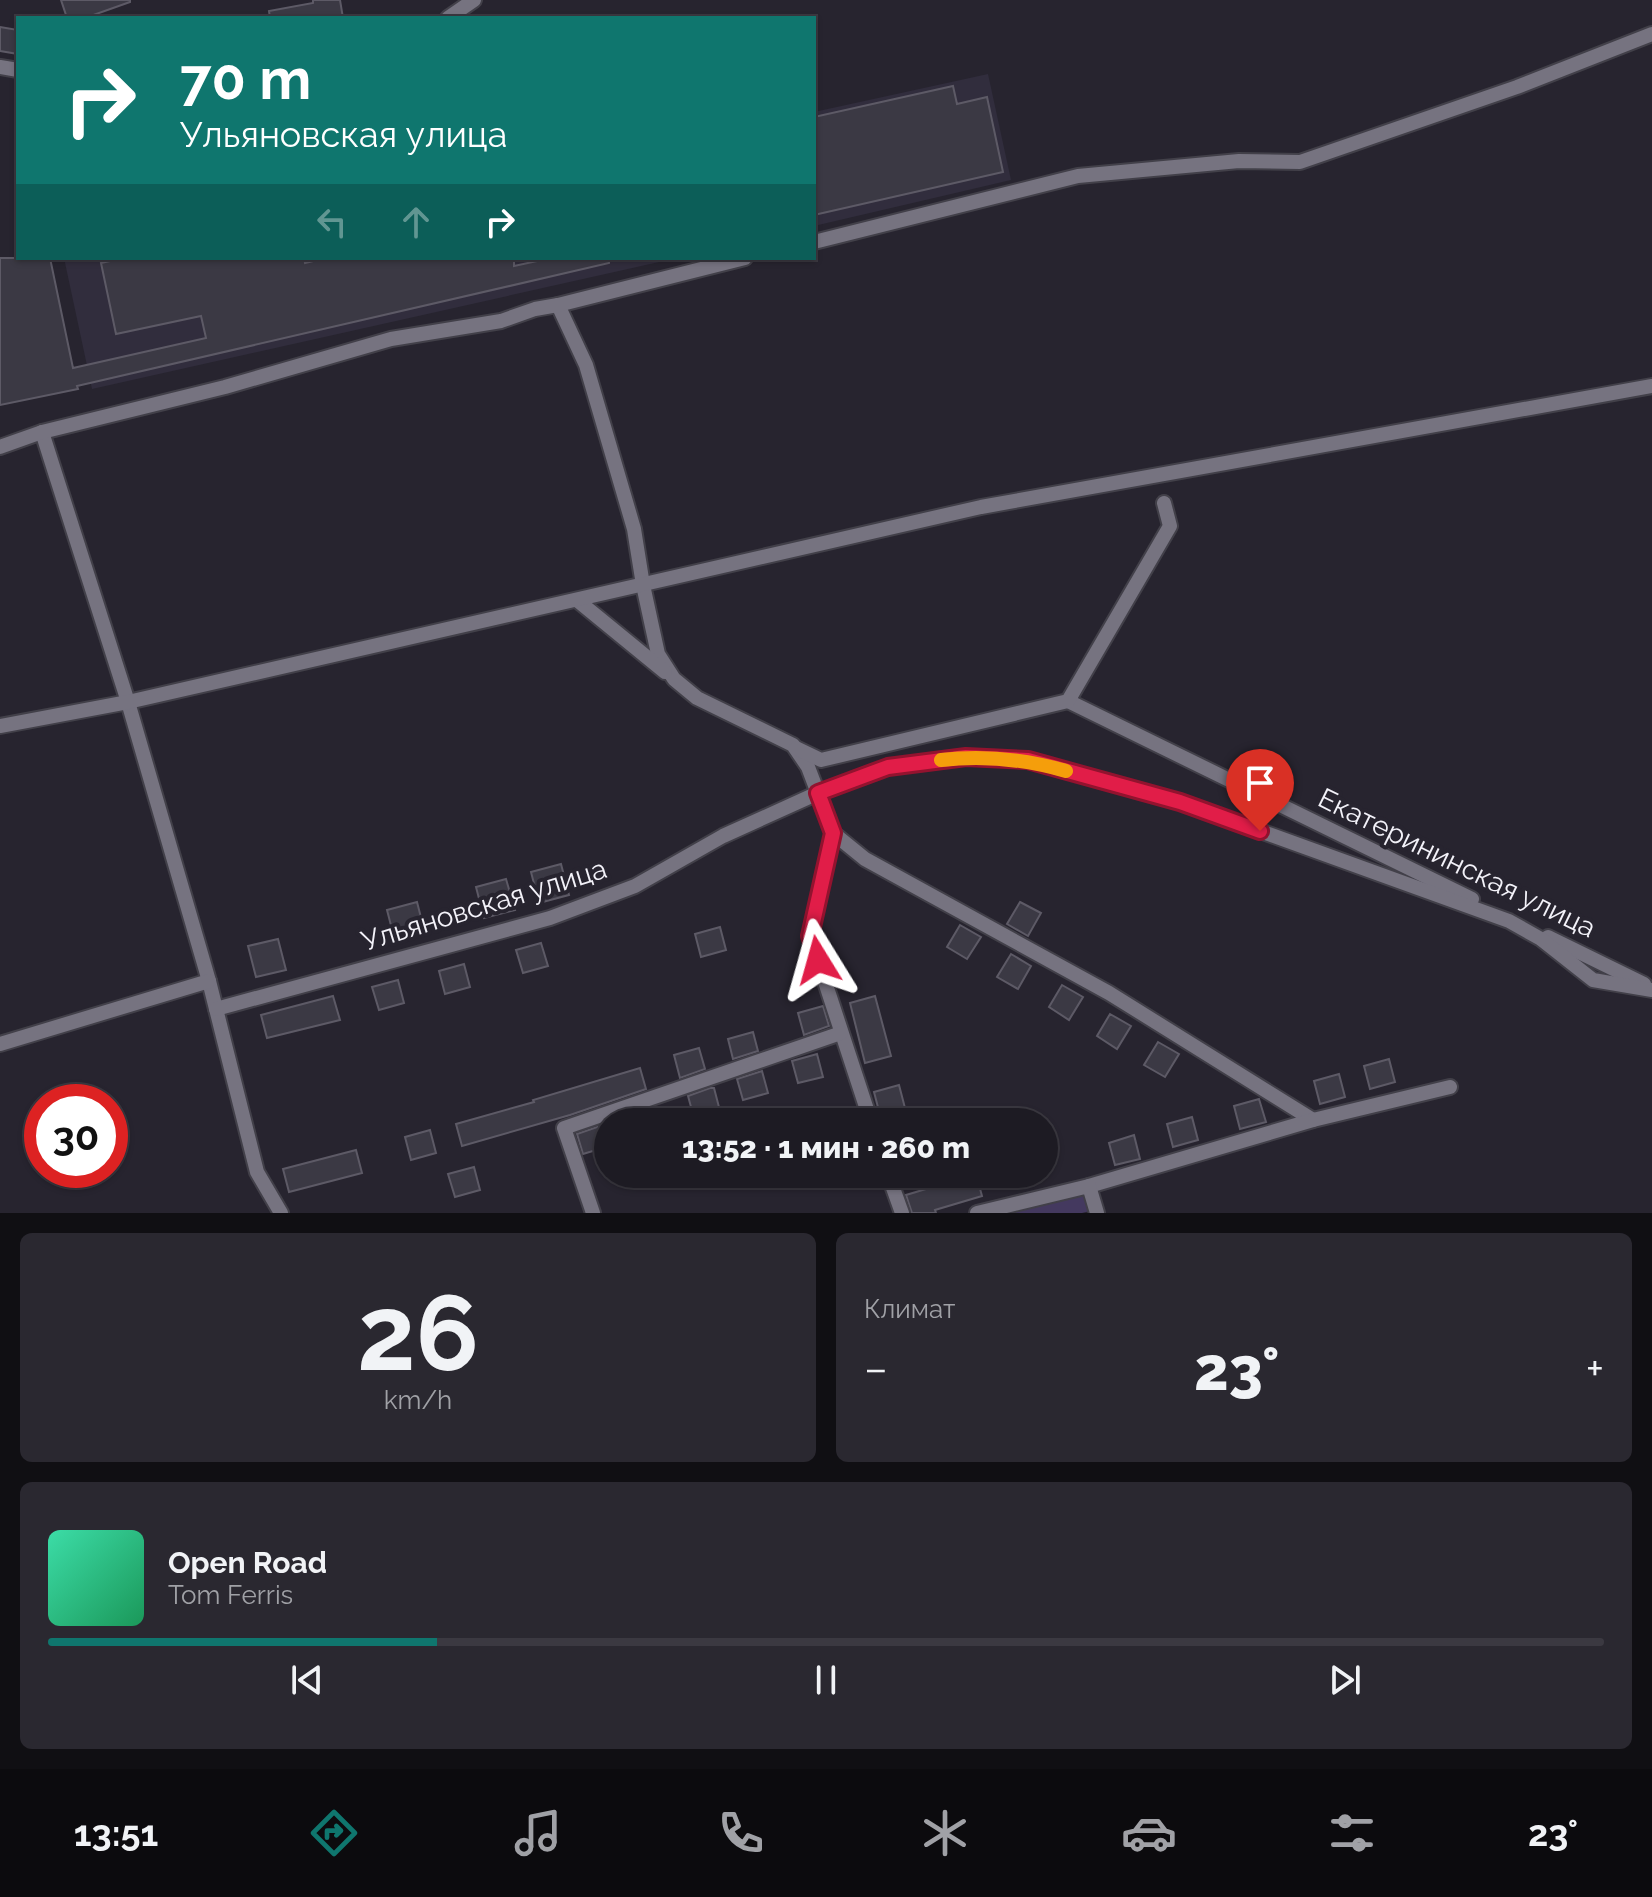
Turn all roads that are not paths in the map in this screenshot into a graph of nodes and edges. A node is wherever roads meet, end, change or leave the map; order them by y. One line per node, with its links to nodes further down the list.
1 (474, 0): 2 (street)
2 (451, 16)
3 (1652, 34): 4 (street)
4 (816, 242)
5 (737, 260): 6 (street)
6 (558, 305): 8 (street); 11 (street)
7 (1652, 386): 11 (street)
8 (42, 432): 9 (street); 15 (street)
9 (0, 447)
10 (1164, 503): 14 (street)
11 (643, 585): 12 (street); 13 (street)
12 (577, 600): 13 (street); 15 (street)
13 (697, 698): 14 (street); 18 (street)
14 (1068, 701): 21 (street, Екатерининская улица)
15 (128, 702): 16 (street); 20 (street)
16 (0, 726)
17 (888, 767): 18 (street, Ульяновская улица); 21 (street, Екатерининская улица)
18 (818, 793): 19 (street); 22 (street, Ульяновская улица)
19 (833, 833): 23 (street); 27 (street)
20 (209, 981): 22 (street); 24 (street)
21 (1652, 989)
22 (216, 1009): 30 (street)
23 (841, 1033): 26 (street); 31 (street)
24 (0, 1044)
25 (1450, 1087): 27 (street)
26 (866, 1108)
27 (1313, 1120): 28 (street)
28 (1089, 1186): 33 (street); 34 (street)
29 (893, 1188): 32 (street)
30 (281, 1213)
31 (593, 1213)
32 (902, 1213)
33 (977, 1213)
34 (1097, 1213)

